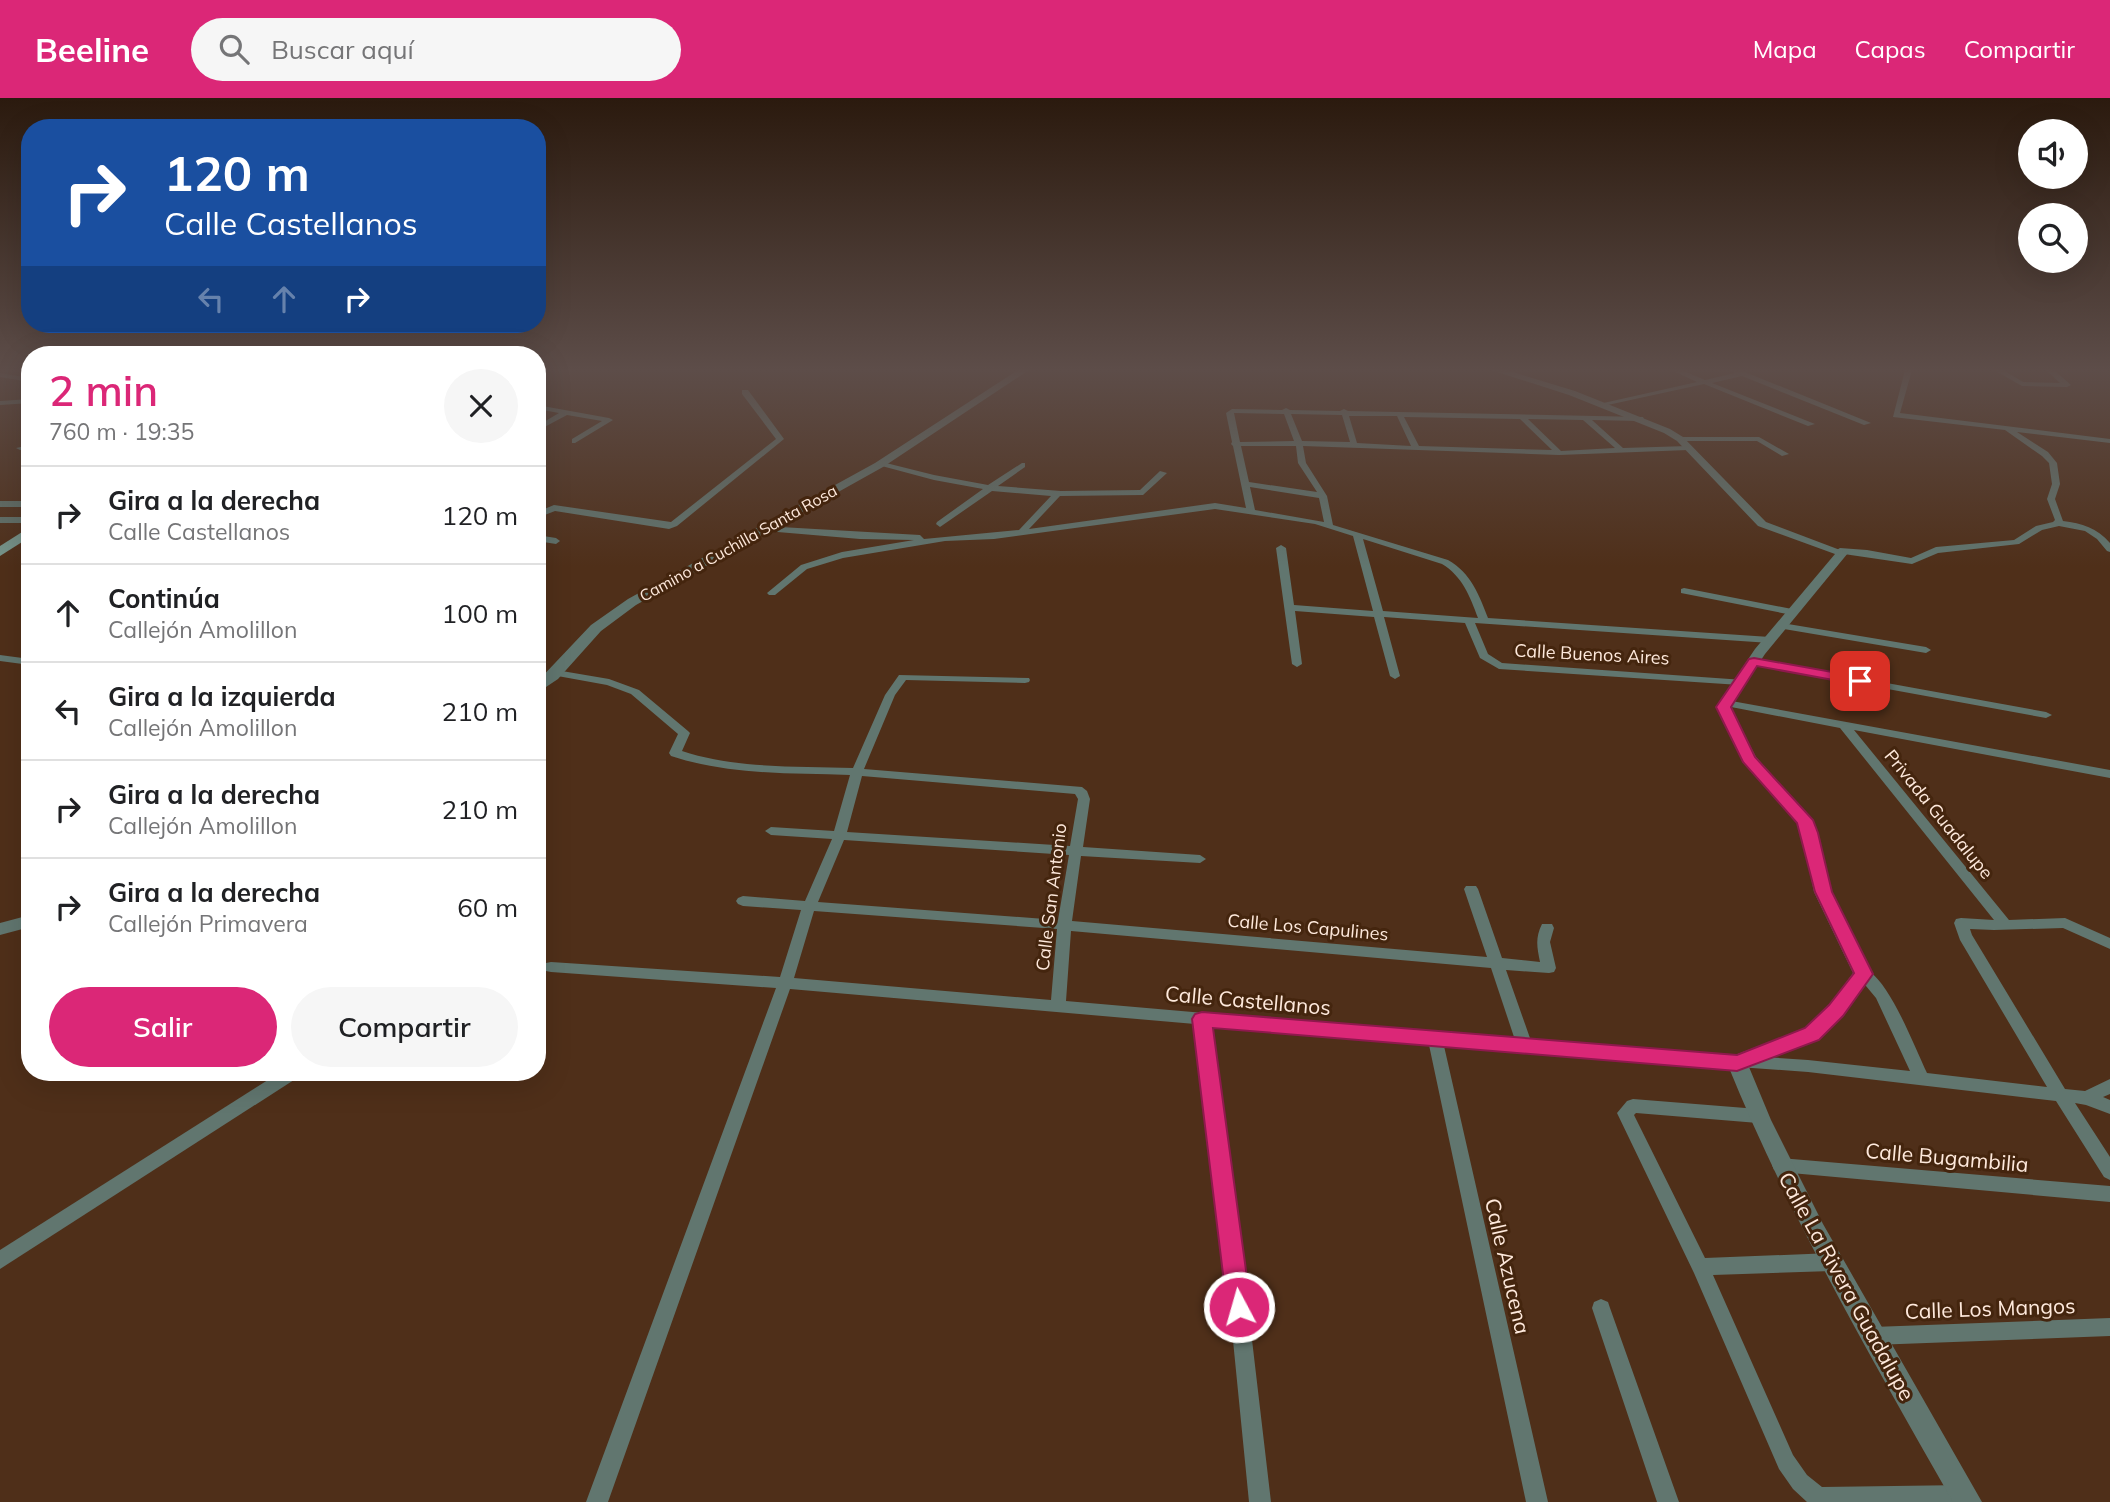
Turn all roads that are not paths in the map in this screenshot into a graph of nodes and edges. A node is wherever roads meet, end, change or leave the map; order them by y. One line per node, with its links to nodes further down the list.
1 (584, 436): 13 (street)
2 (777, 436): 33 (street)
3 (924, 436): 23 (street, Camino a Cuchilla Santa Rosa)
4 (1234, 436): 16 (street)
5 (1296, 436): 15 (street)
6 (1351, 436): 17 (street)
7 (1411, 436): 19 (street)
8 (1541, 436): 21 (street)
9 (1604, 436): 20 (street)
10 (1670, 436): 18 (street)
11 (2017, 436): 36 (street)
12 (2066, 436): 14 (street)
13 (575, 441)
14 (2110, 441)
15 (1299, 443): 16 (street); 17 (street); 29 (street)
16 (1235, 444): 26 (street)
17 (1354, 444): 19 (street)
18 (1685, 444): 20 (street); 22 (street); 50 (street)
19 (1416, 449): 21 (street)
20 (1622, 452): 21 (street)
21 (1559, 453)
22 (1785, 454)
23 (881, 463): 27 (street); 39 (street, Camino a Cuchilla Santa Rosa)
24 (1022, 465): 27 (street)
25 (1163, 473): 28 (street)
26 (1246, 484): 29 (street); 32 (street)
27 (989, 490): 28 (street); 37 (street)
28 (1058, 494): 40 (street)
29 (1323, 496): 38 (street)
30 (0, 504): 31 (street)
31 (21, 504)
32 (1251, 510): 38 (street); 40 (street)
33 (546, 511)
34 (0, 520): 35 (street)
35 (21, 520)
36 (2059, 523): 41 (street); 50 (street)
37 (940, 524)
38 (1329, 525): 42 (street)
39 (766, 528): 44 (street); 67 (street, Camino a Cuchilla Santa Rosa)
40 (1023, 530): 44 (street)
41 (2094, 531): 49 (street)
42 (1357, 534): 57 (street); 59 (street)
43 (21, 537): 51 (main road)
44 (945, 538): 54 (street)
45 (546, 539): 46 (street)
46 (556, 541)
47 (21, 547): 52 (main road)
48 (1281, 548): 55 (street)
49 (2110, 549)
50 (1840, 551): 56 (street)
51 (0, 552)
52 (0, 562)
53 (1684, 591): 56 (street)
54 (772, 593)
55 (1289, 608): 57 (street, Calle Buenos Aires); 66 (street)
56 (1792, 612): 60 (street)
57 (1378, 613): 58 (street, Calle Buenos Aires); 68 (street)
58 (1468, 620): 59 (street, Calle Buenos Aires); 71 (street, Calle Buenos Aires)
59 (1483, 620): 61 (street, Calle Buenos Aires)
60 (1782, 626): 61 (street); 62 (street)
61 (1770, 640): 65 (street)
62 (1926, 650)
63 (0, 658): 64 (street)
64 (21, 661)
65 (1754, 662): 71 (street); 73 (street)
66 (1297, 664)
67 (556, 673): 70 (street, Camino a Cuchilla Santa Rosa); 75 (street)
68 (1395, 676)
69 (1025, 680): 75 (street)
70 (546, 681)
71 (1740, 682): 72 (street)
72 (1726, 703): 74 (street); 92 (street)
73 (2046, 715)
74 (1845, 726): 76 (street); 85 (street, Privada Guadalupe)
75 (857, 772): 78 (street); 79 (street, Calle San Antonio)
76 (2110, 774)
77 (771, 831): 78 (street)
78 (839, 837): 79 (street); 83 (street)
79 (1077, 851): 80 (street); 86 (street, Calle San Antonio)
80 (1200, 859)
81 (1471, 888): 90 (street)
82 (743, 901): 83 (street, Calle Los Capulines)
83 (809, 906): 86 (street, Calle Los Capulines); 93 (street)
84 (21, 923): 88 (street)
85 (2005, 924): 89 (street); 102 (street)
86 (1064, 925): 90 (street, Calle Los Capulines); 94 (street, Calle San Antonio)
87 (1547, 928): 90 (street, Calle Los Capulines)
88 (0, 929)
89 (2110, 944)
90 (1496, 963): 97 (street)
91 (551, 967): 93 (street, Calle Castellanos)
92 (1863, 974): 98 (street); 99 (street)
93 (785, 983): 94 (street, Calle Castellanos); 116 (street)
94 (1058, 1006): 95 (street, Calle Castellanos)
95 (1202, 1019): 96 (street, Calle Castellanos); 117 (street)
96 (1435, 1039): 97 (street, Calle Castellanos); 118 (street, Calle Azucena)
97 (1525, 1047): 98 (street, Calle Castellanos)
98 (1737, 1063): 99 (street, Calle Castellanos); 105 (street, Calle La Rivera Guadalupe)
99 (1922, 1079): 102 (street, Calle Castellanos)
100 (279, 1081): 109 (street)
101 (2110, 1086): 103 (street)
102 (2060, 1094): 103 (street, Calle Castellanos); 107 (street)
103 (2087, 1098): 104 (street, Calle Castellanos)
104 (2110, 1107)
105 (1758, 1116): 106 (street, Calle La Rivera Guadalupe); 111 (street)
106 (1780, 1165): 108 (street, Calle Bugambilia); 110 (street, Calle La Rivera Guadalupe)
107 (2110, 1172)
108 (2110, 1194)
109 (0, 1260)
110 (1832, 1262): 111 (street); 114 (street, Calle La Rivera Guadalupe)
111 (1700, 1267): 115 (street)
112 (1601, 1308): 119 (street)
113 (2110, 1326): 114 (street, Calle Los Mangos)
114 (1872, 1336): 115 (street, Calle La Rivera Guadalupe)
115 (1967, 1499)
116 (597, 1502)
117 (1260, 1502)
118 (1537, 1502)
119 (1668, 1502)

